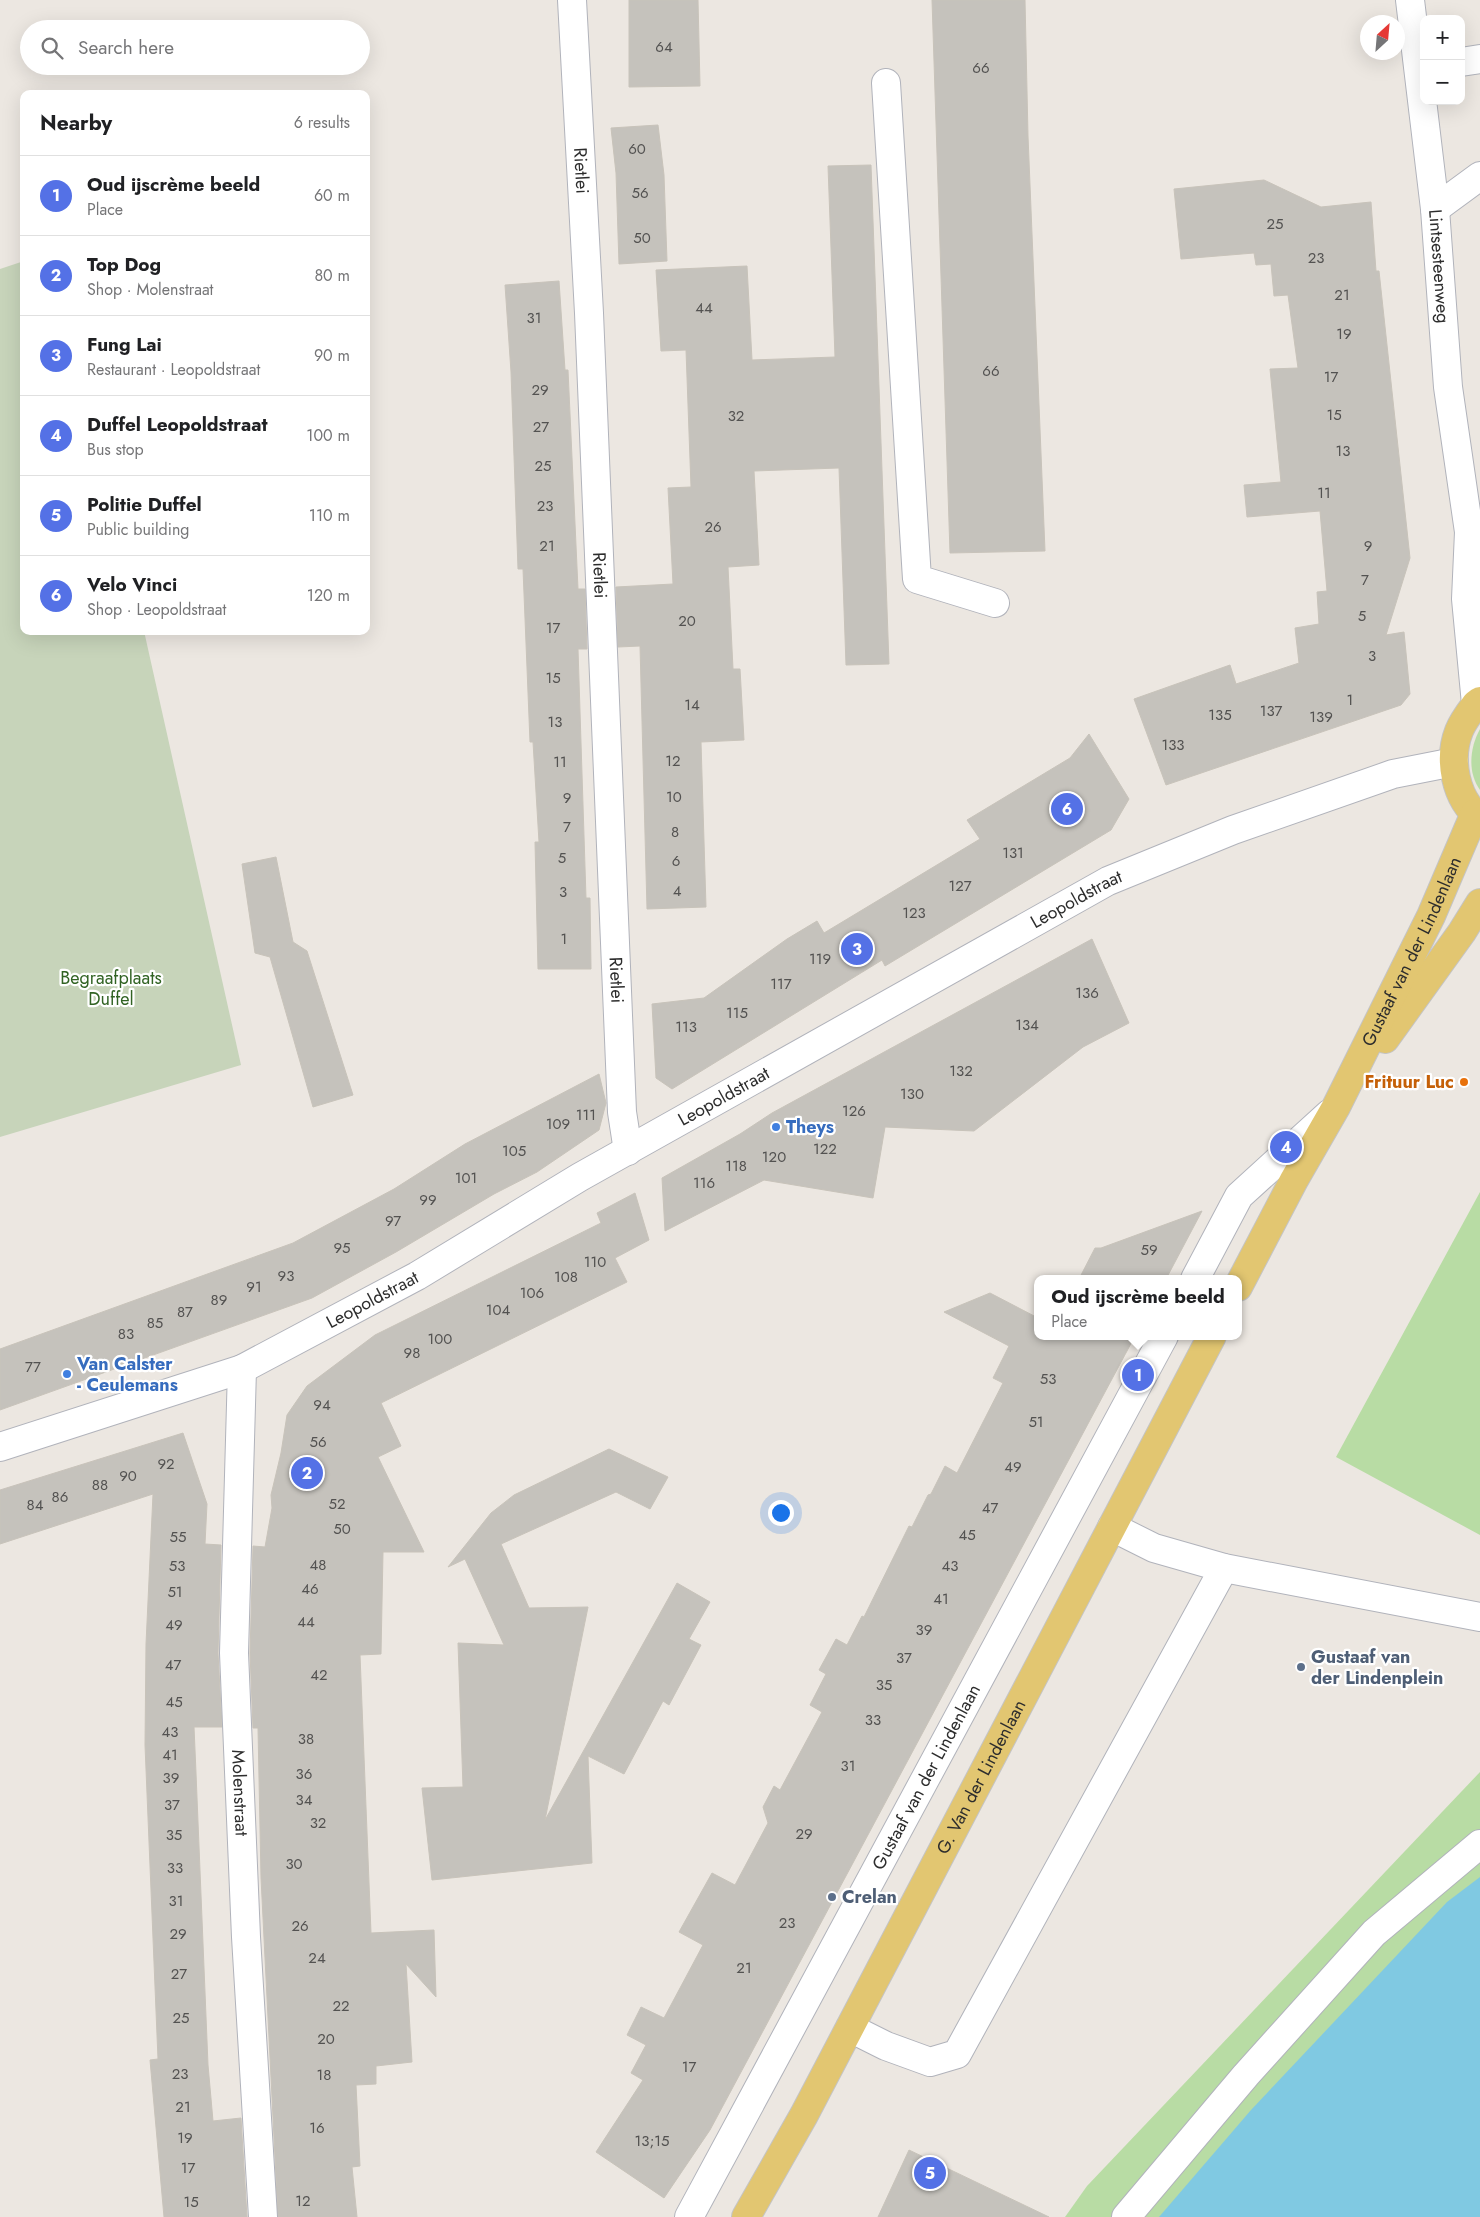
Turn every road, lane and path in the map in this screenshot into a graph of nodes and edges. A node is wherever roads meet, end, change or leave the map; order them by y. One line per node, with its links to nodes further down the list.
1 (572, 0): 18 (street, Rietlei)
2 (1410, 0): 4 (street, Lintsesteenweg)
3 (1480, 59): 5 (street)
4 (1420, 61)
5 (1465, 61)
6 (886, 82): 12 (street)
7 (1425, 105): 9 (street, Lintsesteenweg)
8 (1480, 176): 9 (street)
9 (1435, 209): 10 (street, Lintsesteenweg)
10 (1469, 532): 11 (street); 13 (street)
11 (1480, 558)
12 (994, 603)
13 (1478, 702): 14 (main road)
14 (1454, 762): 15 (main road); 18 (street, Leopoldstraat)
15 (1477, 816): 17 (main road, Gustaaf van der Lindenlaan)
16 (1480, 903): 17 (main road, Gustaaf van der Lindenlaan)
17 (1336, 1107): 19 (street); 20 (main road)
18 (628, 1150): 23 (street, Leopoldstraat)
19 (1196, 1275)
20 (1242, 1278)
21 (1162, 1340): 31 (street, Gustaaf van der Lindenlaan)
22 (1210, 1340): 25 (main road, G. Van der Lindenlaan)
23 (242, 1369): 24 (street, Leopoldstraat); 30 (street, Molenstraat)
24 (0, 1447)
25 (1112, 1527): 26 (street); 29 (main road, G. Van der Lindenlaan)
26 (1224, 1568): 27 (street); 29 (street)
27 (1480, 1617)
28 (1480, 1844): 33 (street)
29 (850, 2028): 32 (main road, G. Van der Lindenlaan)
30 (263, 2217)
31 (689, 2217)
32 (746, 2217)
33 (1126, 2217)

